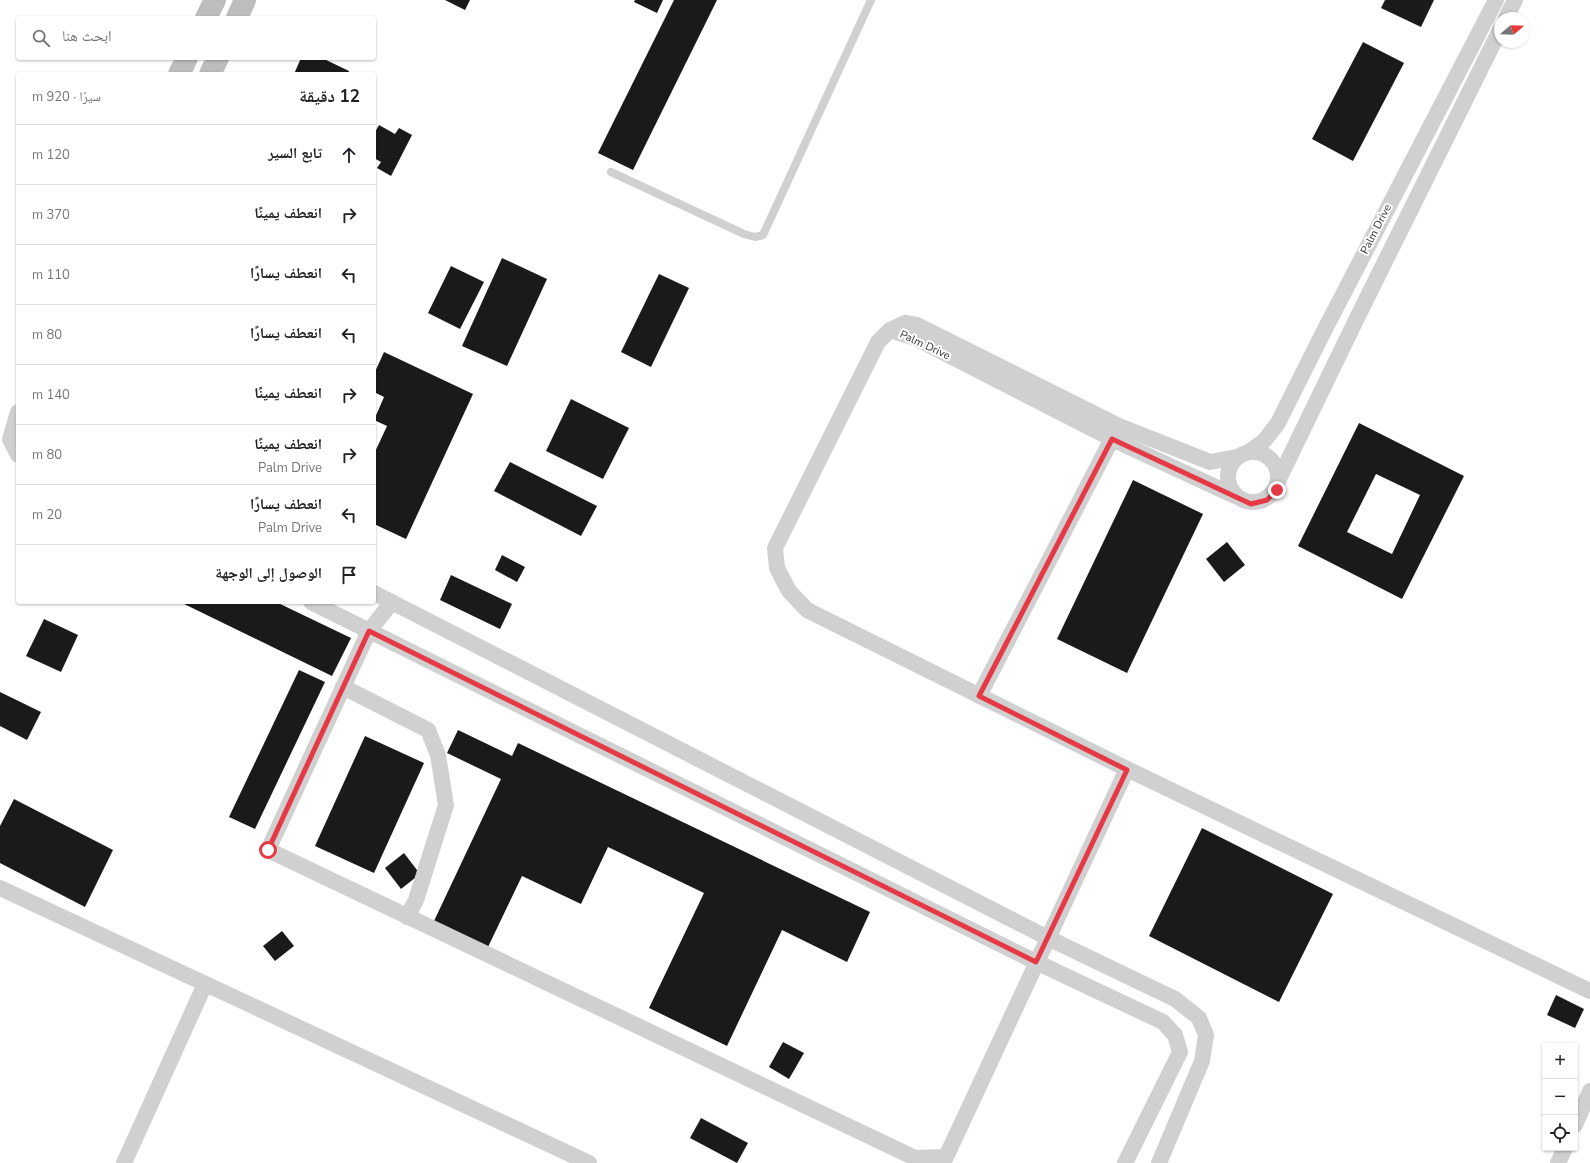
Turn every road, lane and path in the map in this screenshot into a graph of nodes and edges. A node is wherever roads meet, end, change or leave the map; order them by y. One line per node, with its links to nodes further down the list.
1 (215, 0): 7 (main road)
2 (245, 0): 8 (main road)
3 (871, 0): 14 (lane)
4 (1496, 0): 18 (street, Palm Drive)
5 (1515, 0): 6 (street)
6 (1509, 12)
7 (207, 16)
8 (238, 16)
9 (1494, 42): 19 (street, Palm Drive)
10 (186, 60): 12 (main road)
11 (217, 60): 13 (main road)
12 (181, 72)
13 (211, 72)
14 (611, 172)
15 (16, 419): 17 (street)
16 (1116, 433): 18 (street, Palm Drive); 20 (street, Palm Drive); 26 (street); 26 (street, Palm Drive)
17 (16, 451)
18 (1243, 454): 19 (street, Palm Drive); 20 (street, Palm Drive)
19 (1279, 479): 20 (street, Palm Drive)
20 (1235, 496)
21 (376, 594): 22 (street)
22 (392, 602): 24 (street); 30 (street)
23 (315, 604): 24 (street)
24 (369, 631): 25 (street); 31 (street)
25 (343, 687): 29 (street); 29 (street)
26 (979, 696): 27 (street)
27 (1127, 770): 30 (street); 33 (street)
28 (0, 888): 32 (street)
29 (407, 917): 31 (street)
30 (1048, 938): 31 (street); 40 (street)
31 (1036, 962): 39 (street)
32 (205, 984): 37 (street); 38 (street)
33 (1590, 991)
34 (1590, 1091): 35 (street)
35 (1578, 1118)
36 (1564, 1151): 41 (street)
37 (124, 1163)
38 (589, 1163)
39 (1125, 1163)
40 (1160, 1163)
41 (1558, 1163)

